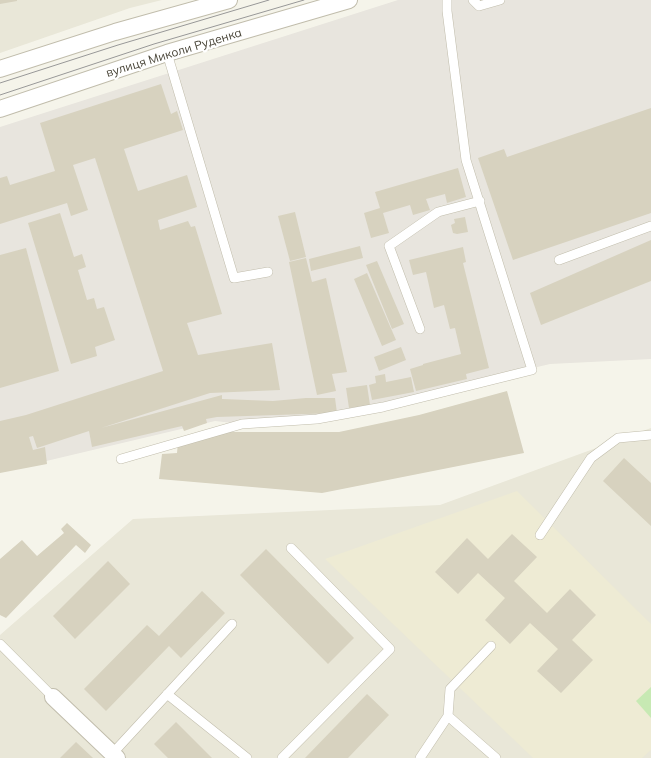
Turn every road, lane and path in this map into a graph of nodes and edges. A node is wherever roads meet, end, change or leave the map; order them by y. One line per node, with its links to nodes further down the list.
1 (229, 0): 7 (street)
2 (349, 0): 6 (street, вулиця Миколи Руденка)
3 (447, 0): 9 (lane)
4 (473, 0): 5 (lane)
5 (500, 0)
6 (167, 53): 8 (street, вулиця Миколи Руденка); 12 (lane)
7 (0, 69)
8 (0, 109)
9 (480, 201): 13 (lane); 15 (lane)
10 (651, 226): 11 (lane)
11 (559, 260)
12 (268, 272)
13 (420, 329)
14 (651, 435): 16 (lane)
15 (120, 459)
16 (540, 535)
17 (291, 548): 26 (lane)
18 (232, 624): 21 (lane)
19 (0, 644): 22 (lane)
20 (491, 646): 23 (lane)
21 (167, 694): 24 (lane); 25 (lane)
22 (53, 696): 24 (street)
23 (448, 716): 27 (lane); 28 (lane)
24 (115, 756)
25 (247, 758)
26 (282, 758)
27 (420, 758)
28 (496, 758)

